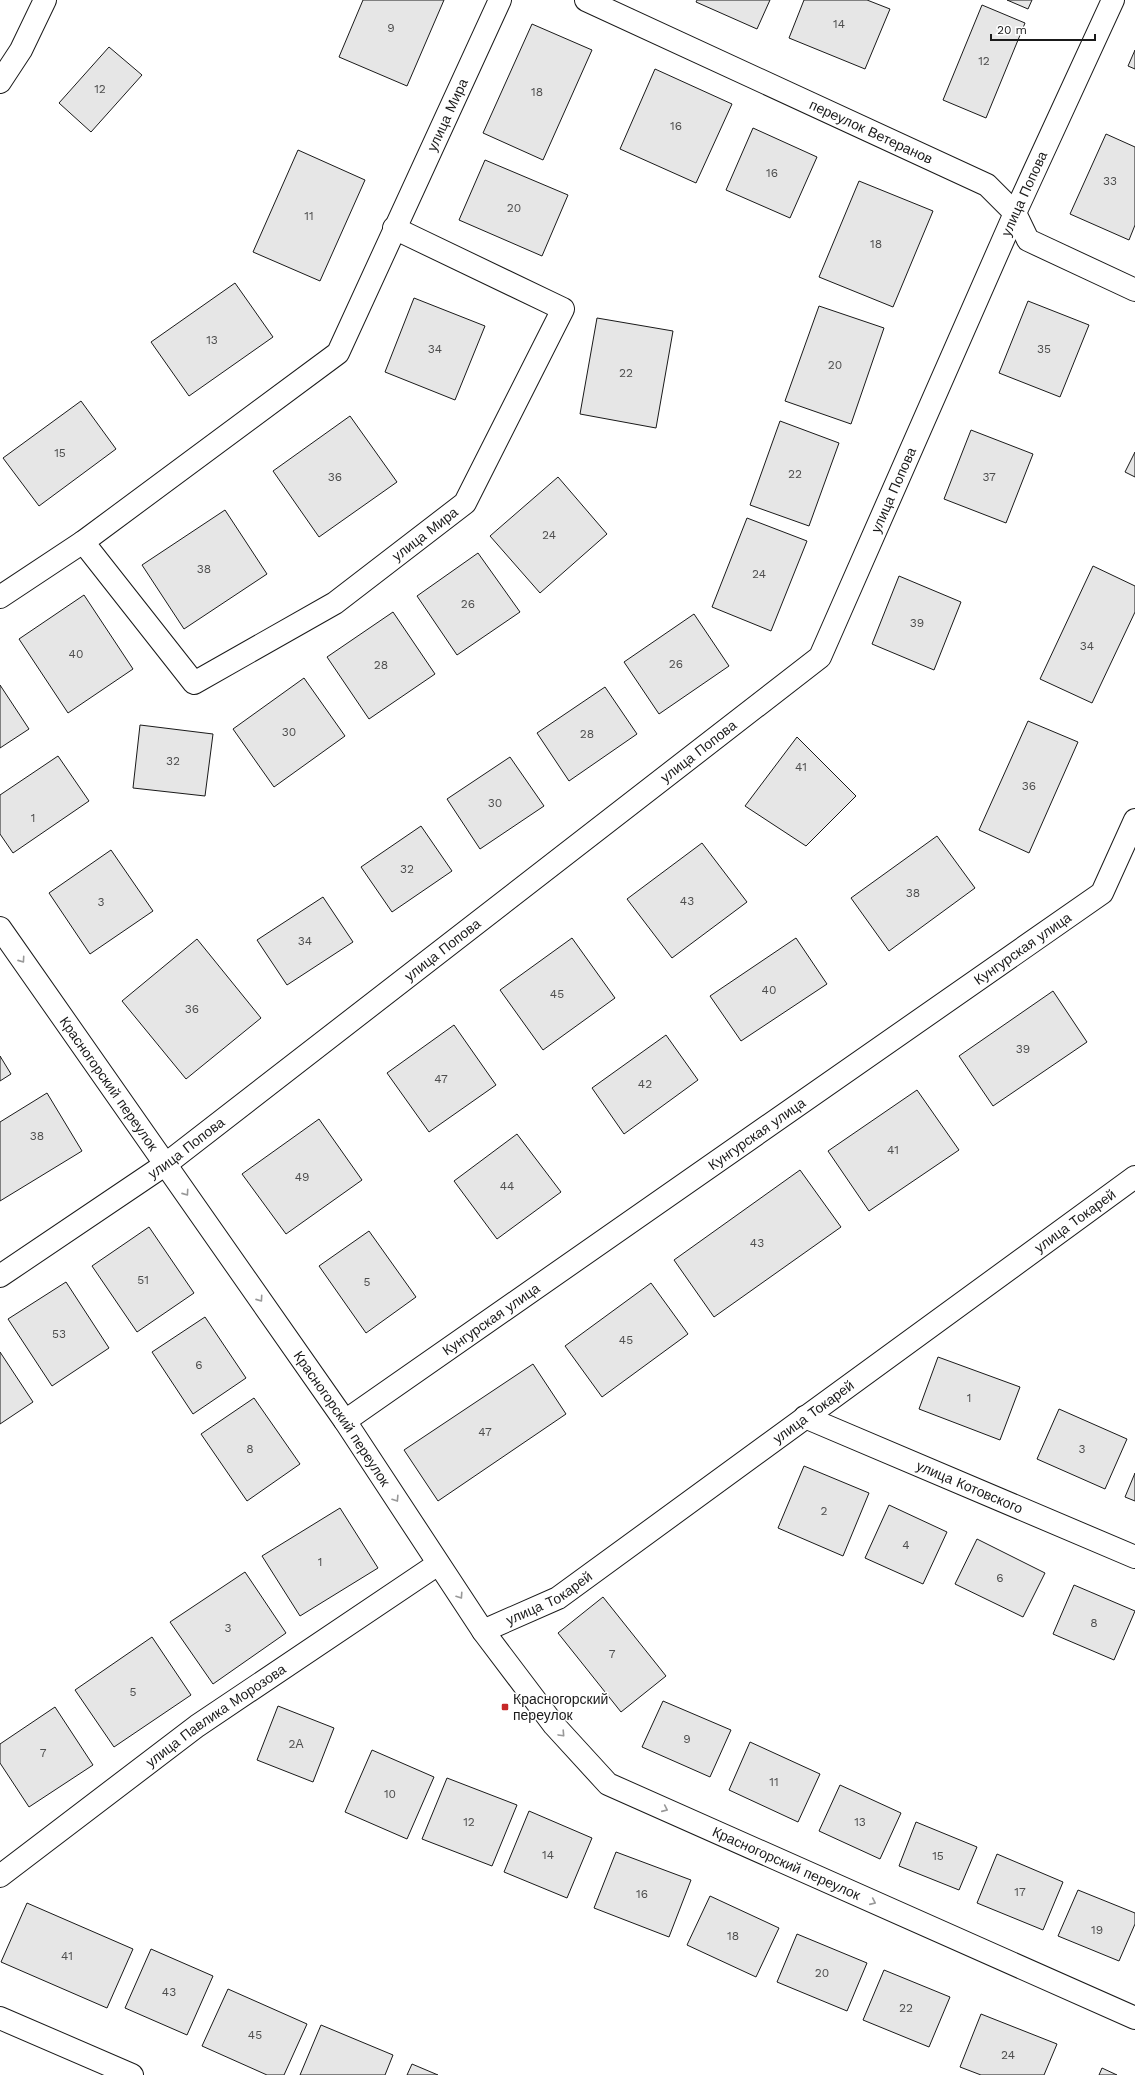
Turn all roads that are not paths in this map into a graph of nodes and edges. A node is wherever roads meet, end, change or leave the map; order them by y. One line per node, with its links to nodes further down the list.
1 (45, 0): 5 (street)
2 (500, 0): 7 (street, улица Мира)
3 (586, 0): 6 (street, переулок Ветеранов)
4 (1113, 0): 6 (street, улица Попова)
5 (0, 82)
6 (1015, 213): 8 (street, переулок Ветеранов); 13 (street, улица Попова)
7 (394, 228): 9 (street, улица Мира); 9 (street, улица Мира)
8 (1135, 290)
9 (83, 542): 10 (street, улица Мира)
10 (0, 597)
11 (1135, 820): 17 (street, Кунгурская улица)
12 (0, 928): 13 (street, Красногорский переулок, one-way to 13)
13 (166, 1164): 15 (street, улица Попова); 17 (street, Красногорский переулок, one-way to 17)
14 (1135, 1177): 16 (street, улица Токарей)
15 (0, 1276)
16 (805, 1417): 18 (street, улица Котовского); 20 (street, улица Токарей)
17 (345, 1421): 19 (street, Красногорский переулок, one-way to 19)
18 (1135, 1557)
19 (438, 1564): 20 (street, Красногорский переулок, one-way to 20); 21 (street, улица Павлика Морозова)
20 (483, 1631): 23 (street, Красногорский переулок, one-way to 23)
21 (0, 1876)
22 (0, 2018): 24 (street)
23 (1135, 2018)
24 (132, 2075)

